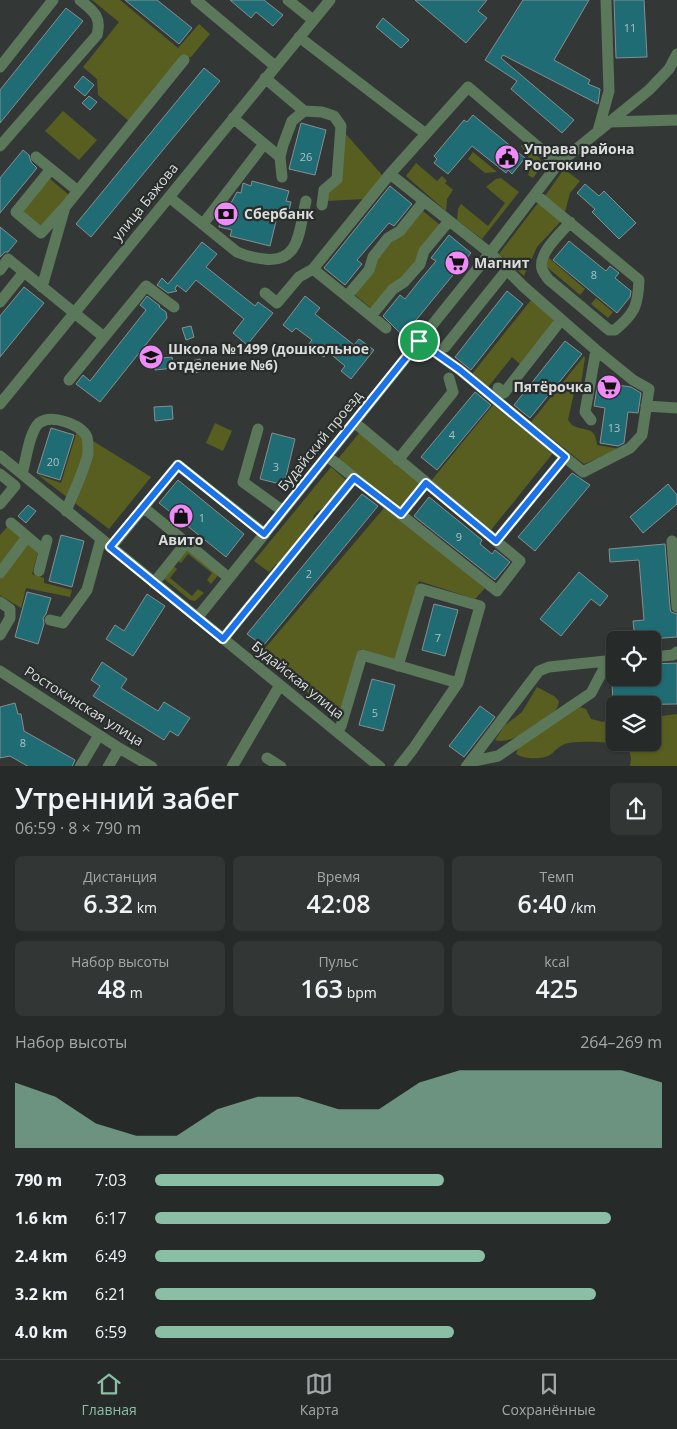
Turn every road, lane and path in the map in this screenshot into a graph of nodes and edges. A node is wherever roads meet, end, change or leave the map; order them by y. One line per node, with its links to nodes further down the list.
1 (53, 0): 11 (street)
2 (80, 0): 21 (street)
3 (196, 0): 12 (street)
4 (288, 0): 7 (street)
5 (330, 0): 7 (street, улица Бажова)
6 (606, 0): 18 (street)
7 (314, 20): 8 (street, улица Бажова)
8 (299, 37): 12 (street, улица Бажова); 19 (street)
9 (677, 54): 17 (street, Будайский проезд)
10 (184, 60): 28 (street)
11 (0, 66)
12 (275, 66): 13 (street, улица Бажова)
13 (265, 78): 14 (street); 15 (street, улица Бажова)
14 (304, 111): 23 (street); 33 (street)
15 (232, 118): 20 (street); 30 (street, улица Бажова)
16 (677, 120): 17 (street)
17 (610, 122): 18 (street, Будайский проезд)
18 (598, 131): 24 (street, Будайский проезд)
19 (426, 134): 24 (street); 26 (street)
20 (264, 144): 23 (street); 37 (street)
21 (0, 146)
22 (36, 157): 25 (street)
23 (280, 157): 27 (street)
24 (558, 164): 29 (street, Будайский проезд)
25 (51, 169): 28 (street); 34 (street)
26 (390, 174): 32 (street); 39 (street)
27 (282, 177)
28 (78, 191): 34 (street)
29 (535, 194): 36 (street); 38 (street, Будайский проезд)
30 (168, 197): 37 (street); 48 (street, улица Бажова)
31 (306, 201): 37 (street)
32 (424, 201): 35 (street); 45 (street)
33 (322, 205)
34 (65, 207): 43 (street)
35 (449, 221): 38 (street); 49 (street)
36 (570, 222): 36 (street)
37 (203, 224)
38 (490, 253): 41 (street); 53 (street, Будайский проезд)
39 (314, 269): 44 (street); 45 (street)
40 (0, 270): 42 (street)
41 (506, 271): 50 (street); 54 (street)
42 (24, 272): 43 (street); 46 (street)
43 (42, 288): 48 (street)
44 (265, 293)
45 (347, 296): 49 (street)
46 (0, 302)
47 (174, 307): 52 (street)
48 (74, 313): 52 (street); 59 (street, улица Бажова)
49 (371, 316): 51 (street)
50 (561, 320): 55 (street); 58 (street)
51 (386, 328)
52 (104, 337): 57 (street)
53 (419, 341): 63 (street, Будайский проезд); 67 (street)
54 (445, 347)
55 (596, 350): 60 (street); 62 (street)
56 (449, 378): 68 (street)
57 (69, 380)
58 (498, 388)
59 (1, 400)
60 (646, 406): 61 (street); 67 (street)
61 (677, 408)
62 (591, 420)
63 (354, 422): 66 (street, Будайский проезд); 68 (street)
64 (258, 429): 75 (street)
65 (0, 456): 70 (street, Будайская улица)
66 (327, 456): 71 (street); 75 (street, Будайский проезд)
67 (565, 457): 82 (street)
68 (398, 460): 72 (street)
69 (0, 474): 73 (street)
70 (22, 474): 76 (street, Будайская улица); 76 (street)
71 (354, 478): 77 (street); 95 (street)
72 (426, 483): 77 (street); 82 (street)
73 (0, 504)
74 (143, 507): 79 (street); 84 (street); 85 (street)
75 (283, 510): 79 (street, Будайский проезд)
76 (66, 511): 81 (street, Будайская улица)
77 (401, 514): 82 (street)
78 (11, 523): 80 (street)
79 (264, 534): 88 (street, Будайский проезд)
80 (27, 537): 86 (street); 87 (street)
81 (101, 539): 85 (street, Будайская улица); 93 (street)
82 (496, 541)
83 (672, 541): 91 (street)
84 (186, 543): 88 (street); 89 (street)
85 (110, 547): 89 (street, Будайская улица)
86 (39, 571)
87 (0, 573)
88 (229, 578): 92 (street, Будайский проезд)
89 (154, 583): 92 (street, Будайская улица)
90 (0, 602): 94 (street)
91 (677, 607)
92 (197, 618): 95 (street, Будайская улица)
93 (50, 620)
94 (0, 635)
95 (223, 639): 103 (street, Будайская улица)
96 (677, 652): 97 (street)
97 (661, 656)
98 (606, 662): 108 (street)
99 (398, 666): 102 (street); 102 (street); 104 (street)
100 (606, 670): 108 (street)
101 (0, 671): 105 (street, Ростокинская улица)
102 (458, 683): 115 (street)
103 (280, 685): 104 (street, Будайская улица); 112 (street)
104 (337, 731): 114 (street, Будайская улица)
105 (99, 735): 106 (street, Ростокинская улица); 109 (street)
106 (119, 748): 110 (street); 111 (street, Ростокинская улица)
107 (267, 758): 113 (street)
108 (468, 764)
109 (80, 766)
110 (108, 766)
111 (152, 766)
112 (232, 766)
113 (281, 766)
114 (380, 766)
115 (399, 766)

